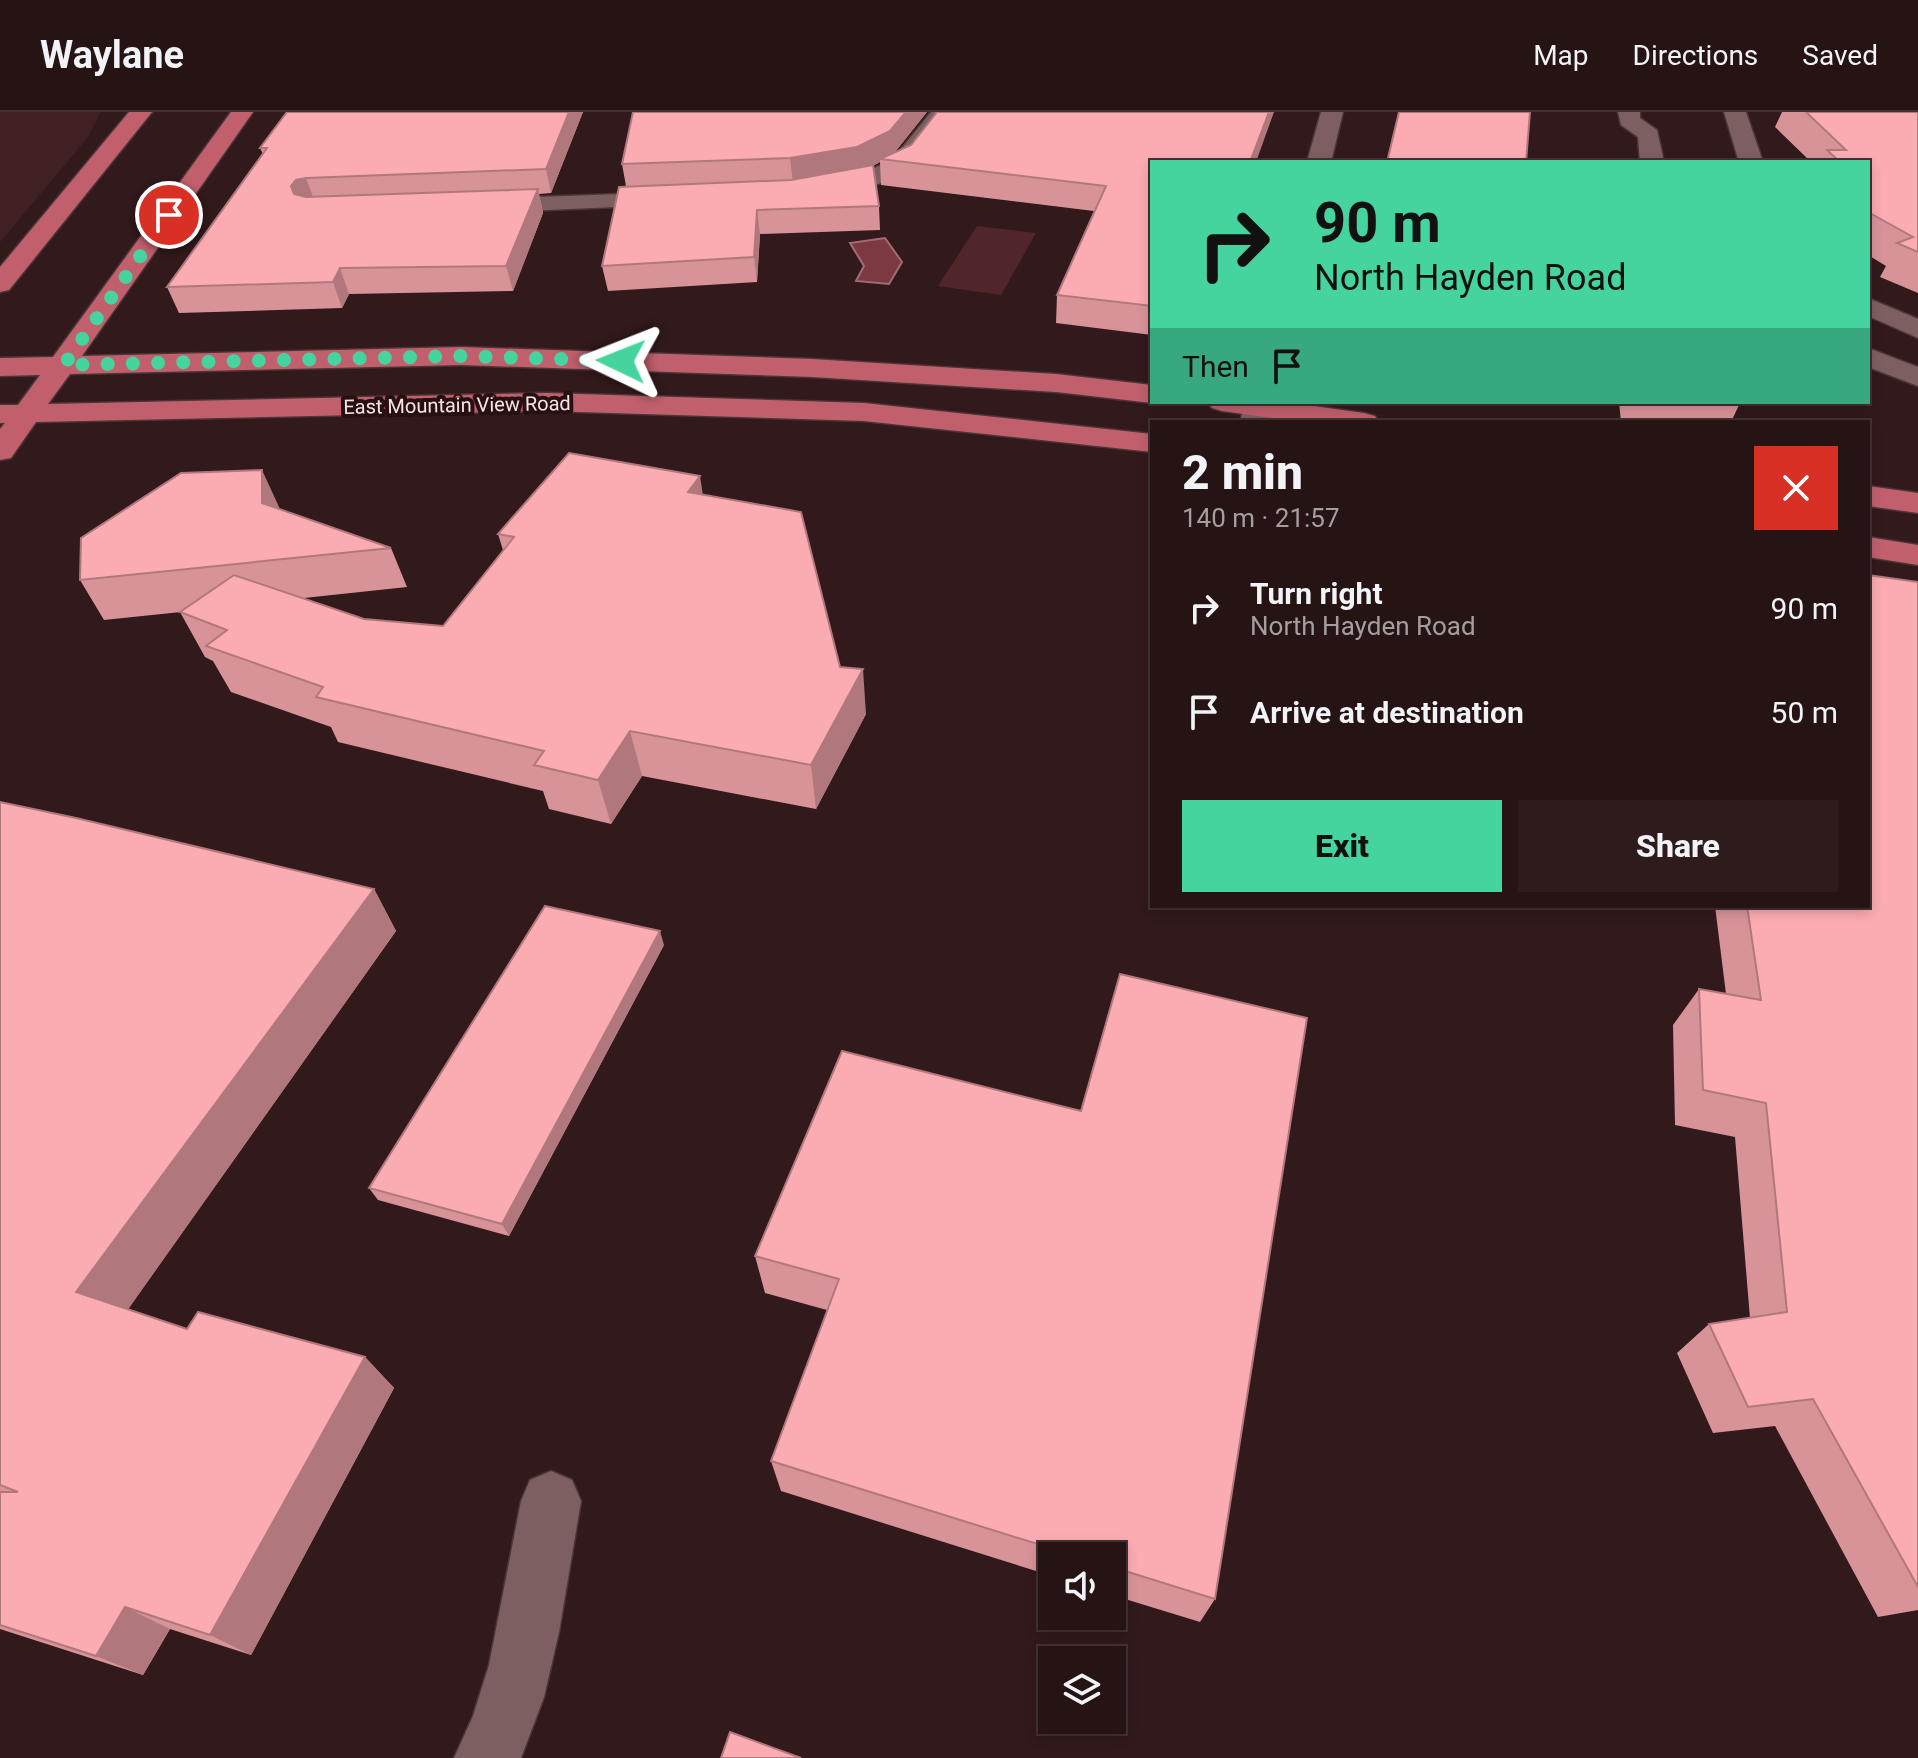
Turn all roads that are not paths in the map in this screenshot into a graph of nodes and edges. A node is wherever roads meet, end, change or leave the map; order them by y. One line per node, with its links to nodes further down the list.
1 (141, 112): 13 (main road)
2 (242, 112): 17 (main road)
3 (942, 112): 10 (street)
4 (1332, 112): 7 (street)
5 (1629, 112): 8 (street)
6 (1735, 112): 9 (street)
7 (1320, 160)
8 (1652, 160)
9 (1750, 160)
10 (793, 194)
11 (697, 198): 12 (street)
12 (458, 206)
13 (0, 284)
14 (1870, 307): 15 (street)
15 (1918, 330)
16 (1870, 358): 19 (street)
17 (64, 365): 18 (main road, East Mountain View Road); 20 (main road, East Mountain View Road); 23 (main road)
18 (0, 367)
19 (1918, 377)
20 (1150, 394)
21 (1231, 404): 22 (main road)
22 (1258, 410): 25 (main road)
23 (30, 413): 24 (main road, East Mountain View Road); 26 (main road, East Mountain View Road); 27 (main road)
24 (0, 414)
25 (1346, 420)
26 (1150, 443)
27 (0, 451)
28 (1870, 496): 29 (main road)
29 (1918, 503)
30 (1870, 547): 31 (main road)
31 (1918, 555)
32 (551, 1501): 33 (street)
33 (487, 1758)

